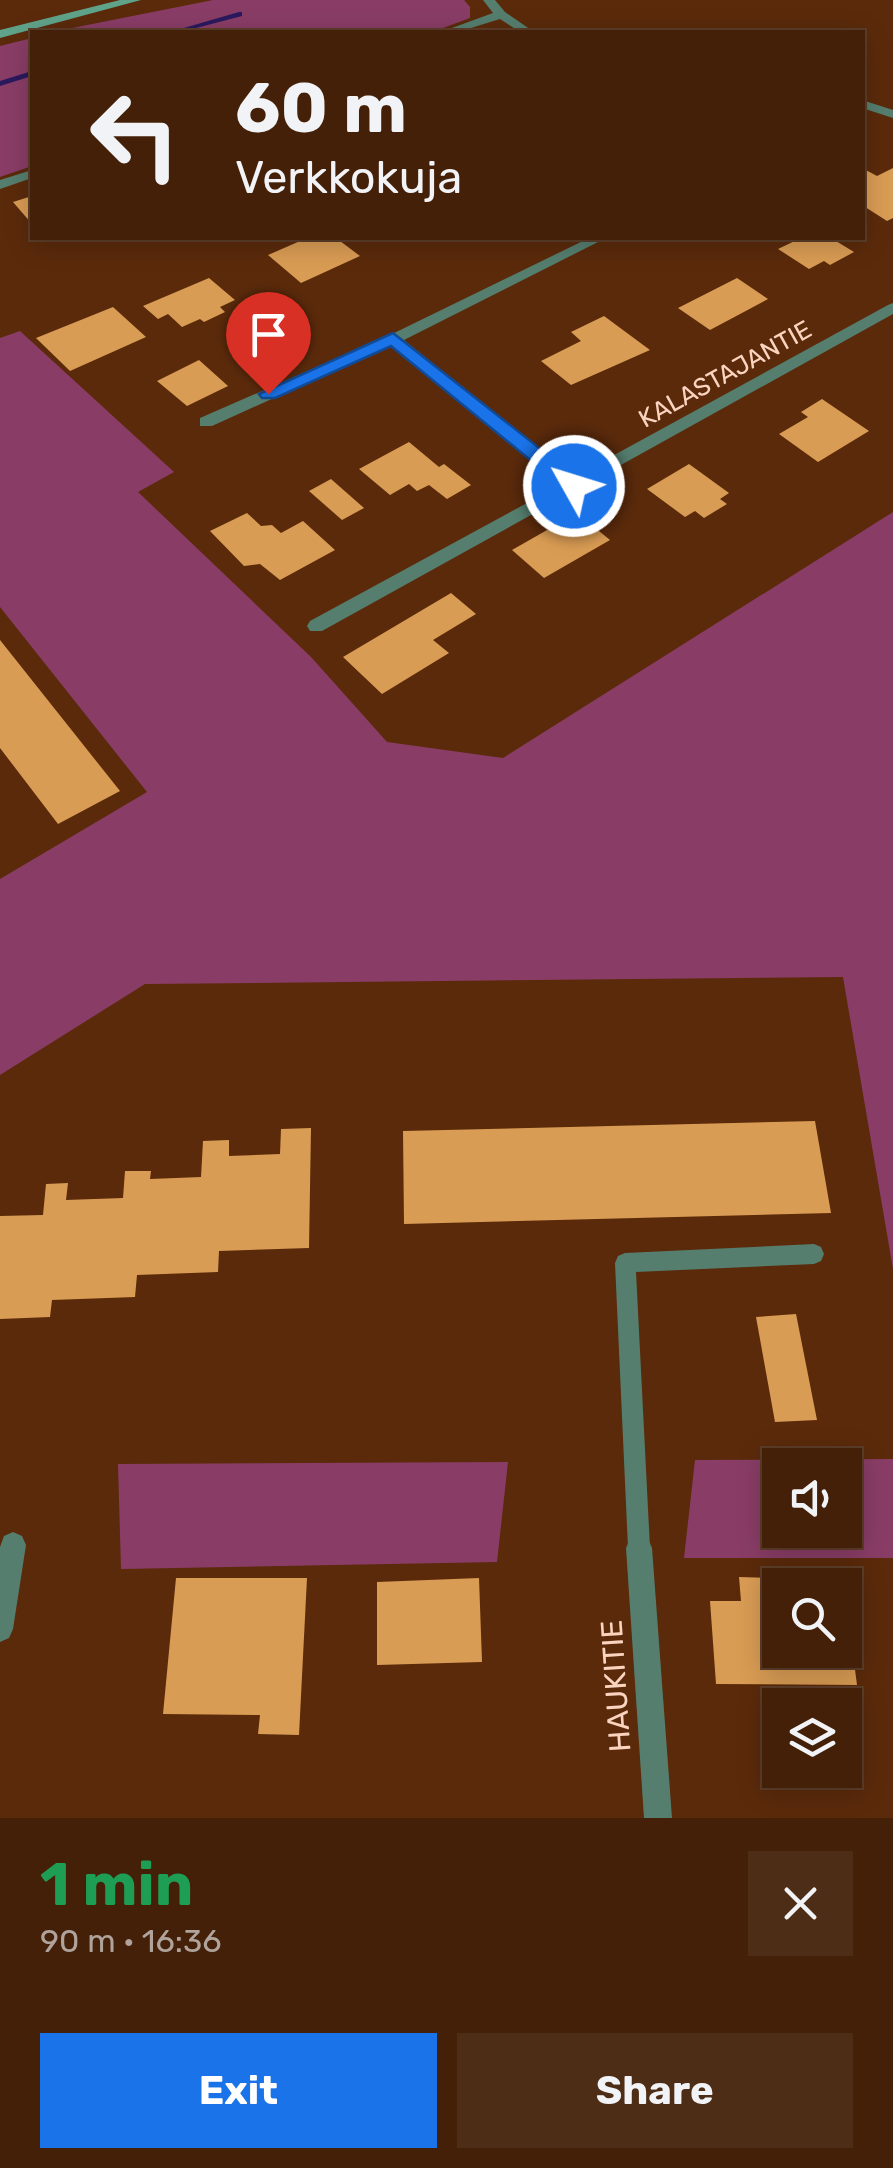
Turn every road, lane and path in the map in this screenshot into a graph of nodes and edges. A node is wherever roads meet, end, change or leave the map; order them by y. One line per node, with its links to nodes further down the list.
1 (135, 0): 6 (street)
2 (489, 0): 3 (street)
3 (501, 15): 4 (street); 5 (street)
4 (453, 30)
5 (525, 30)
6 (1, 33)
7 (865, 105): 8 (street)
8 (893, 114)
9 (30, 175): 10 (street)
10 (0, 185)
11 (595, 240): 13 (street)
12 (893, 308): 15 (street, KALASTAJANTIE)
13 (393, 338): 14 (street); 15 (street)
14 (206, 422)
15 (574, 486): 16 (street, KALASTAJANTIE)
16 (316, 626)
17 (814, 1254): 19 (lane)
18 (14, 1545): 20 (street)
19 (639, 1548): 21 (street, HAUKITIE)
20 (0, 1628)
21 (658, 1818)

